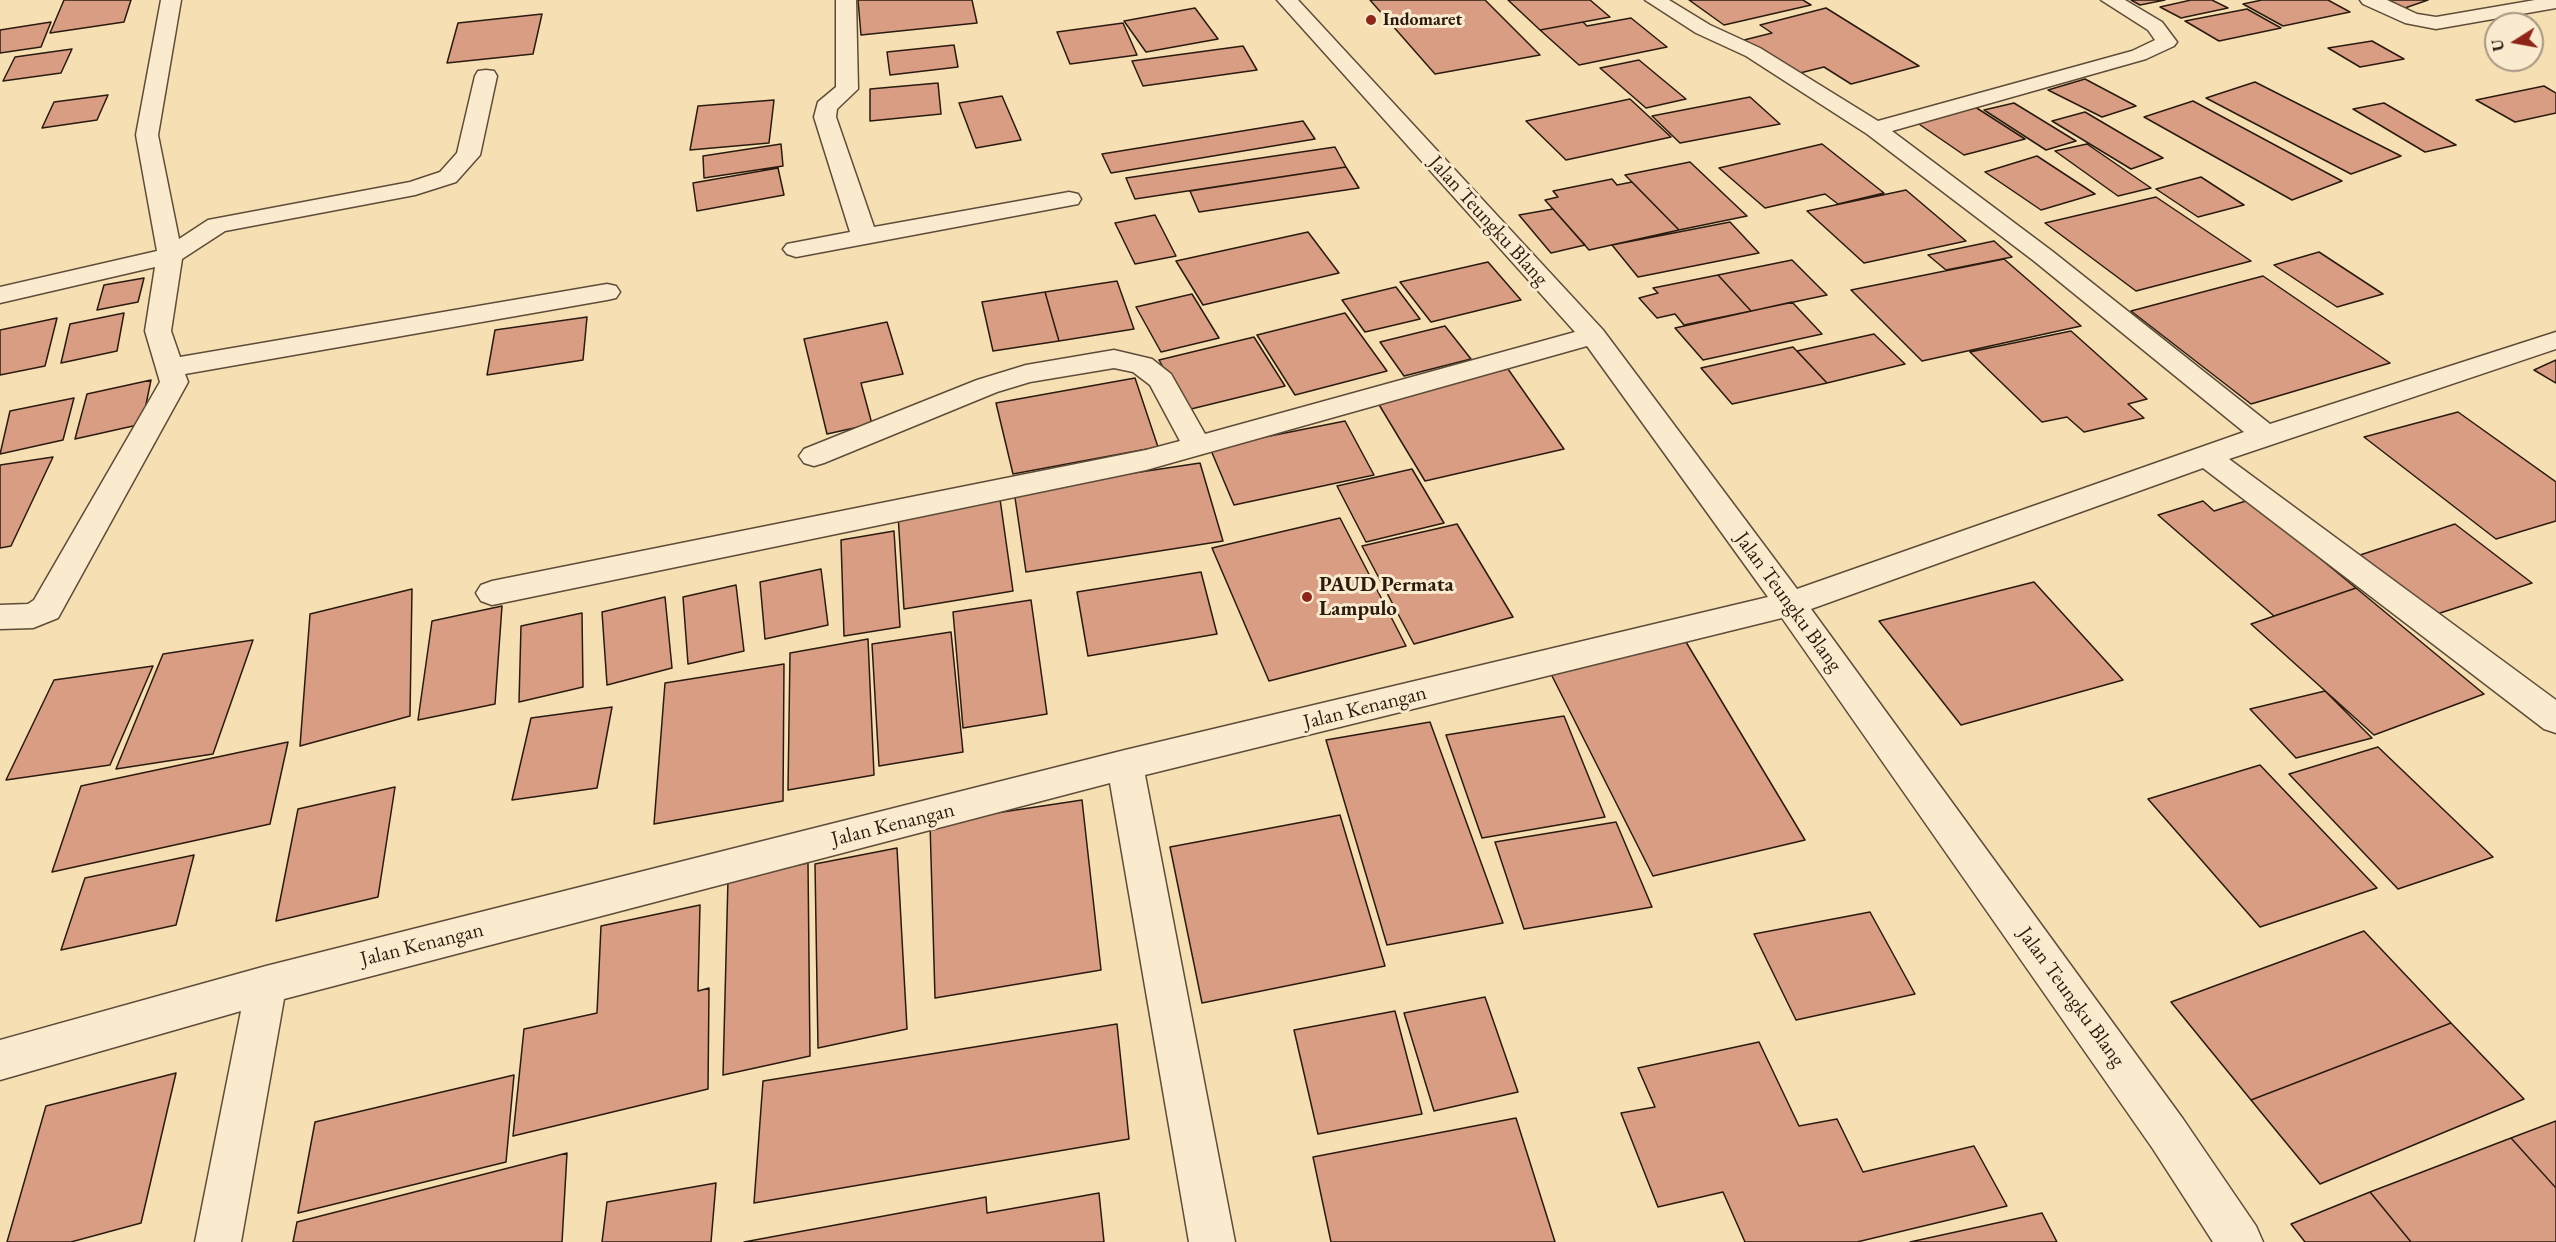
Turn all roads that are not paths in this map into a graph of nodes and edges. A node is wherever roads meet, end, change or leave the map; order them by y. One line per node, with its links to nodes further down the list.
1 (171, 0): 13 (street)
2 (846, 0): 11 (street)
3 (1287, 0): 16 (street, Jalan Teungku Blang)
4 (1655, 0): 9 (street)
5 (2111, 0): 9 (street)
6 (2370, 0): 7 (street)
7 (2556, 2)
8 (486, 76): 13 (street)
9 (1875, 129): 19 (street)
10 (1069, 199): 11 (street)
11 (864, 236): 12 (street)
12 (796, 249)
13 (170, 256): 15 (street); 18 (street)
14 (607, 292): 18 (street)
15 (0, 295)
16 (1593, 336): 20 (street); 24 (street, Jalan Teungku Blang)
17 (2556, 340): 19 (street, Jalan Kenangan)
18 (169, 368): 25 (street)
19 (2266, 435): 22 (street, Jalan Kenangan)
20 (1198, 447): 21 (street); 23 (street)
21 (814, 456)
22 (2206, 456): 24 (street, Jalan Kenangan); 26 (street)
23 (492, 592)
24 (1790, 604): 27 (street, Jalan Kenangan); 32 (street, Jalan Teungku Blang)
25 (0, 617)
26 (2556, 719)
27 (1125, 765): 28 (street, Jalan Kenangan); 31 (street)
28 (266, 985): 29 (street, Jalan Kenangan); 30 (street)
29 (0, 1060)
30 (218, 1242)
31 (1212, 1242)
32 (2240, 1242)

